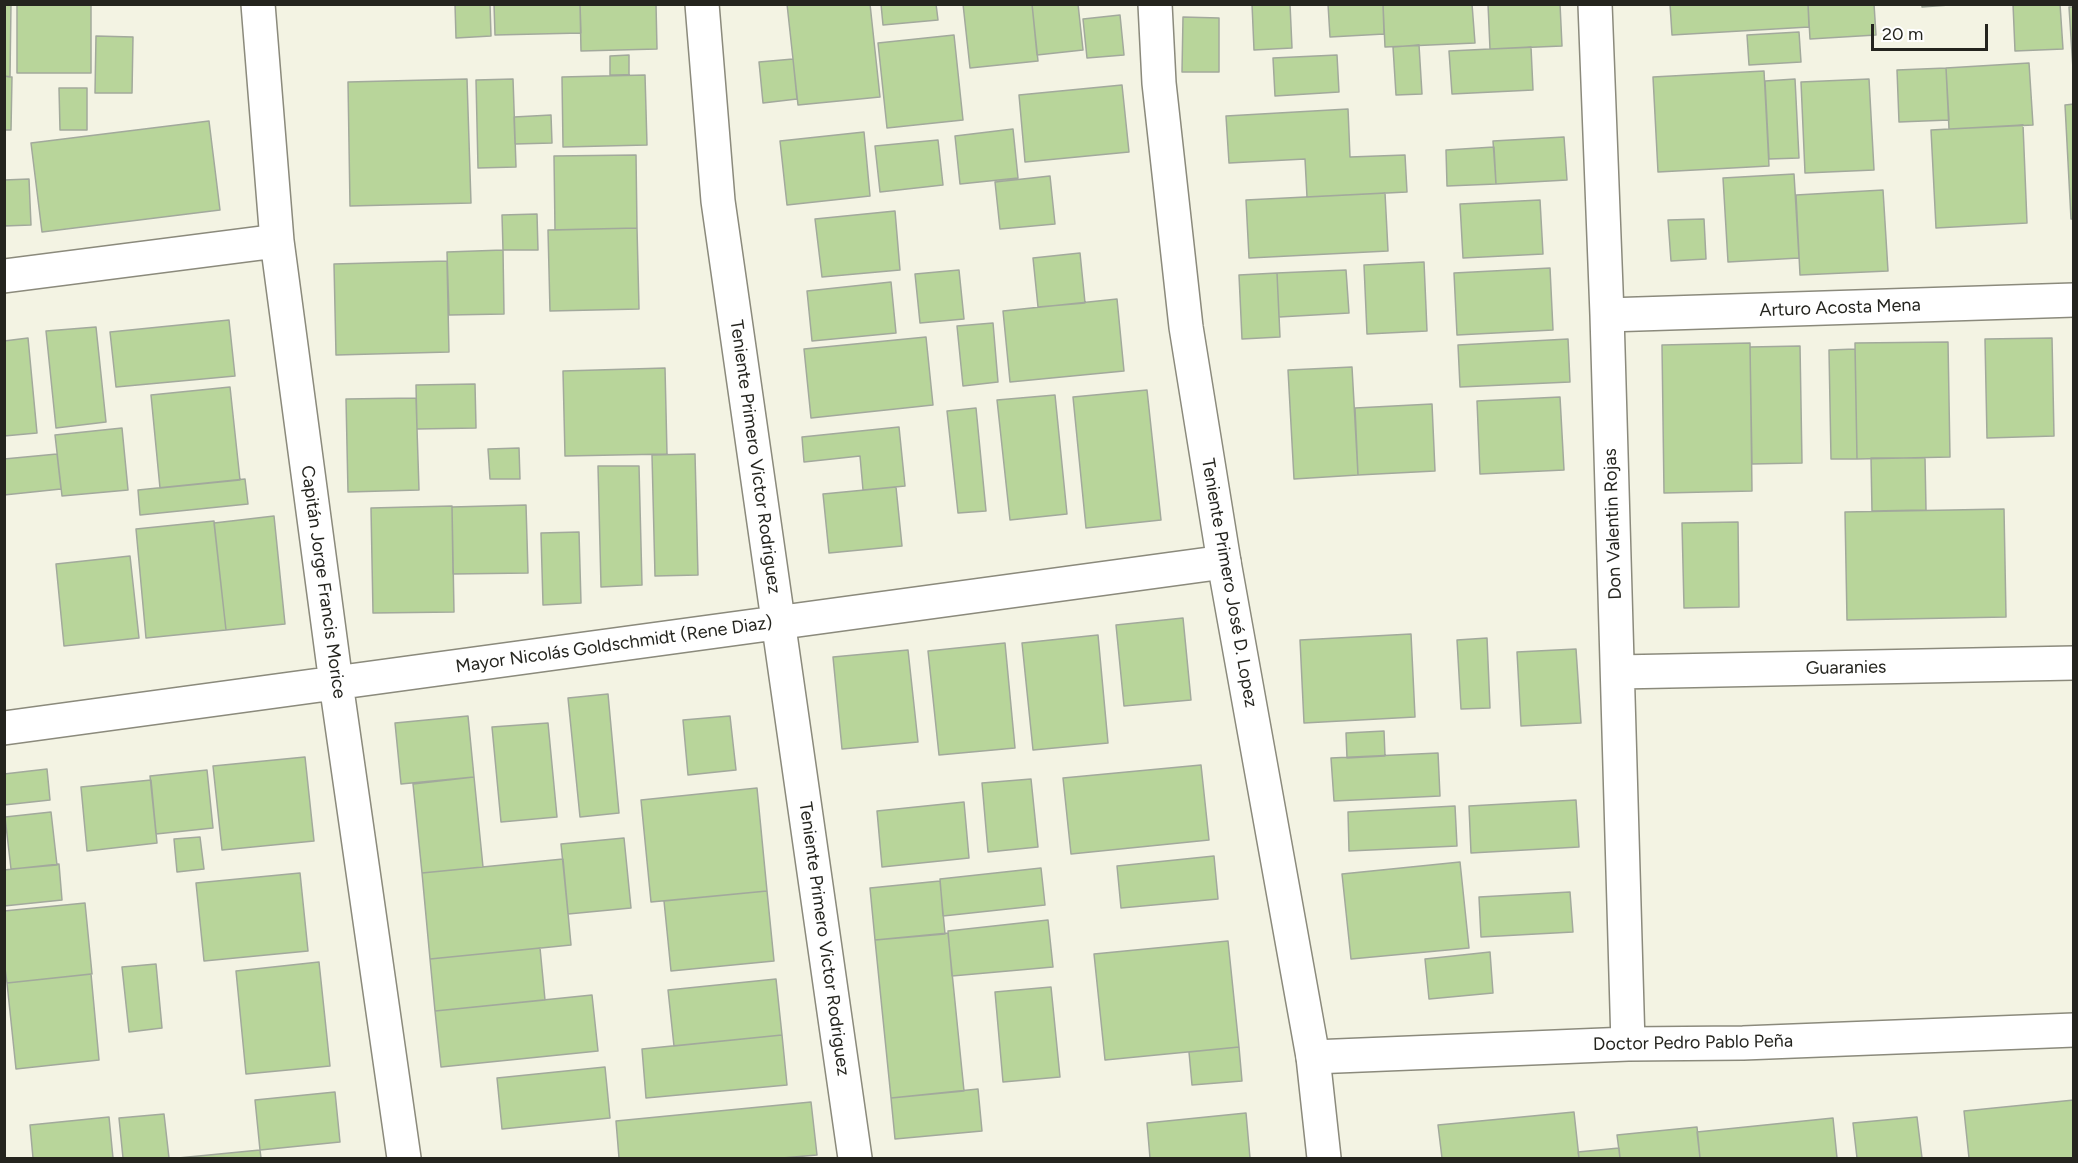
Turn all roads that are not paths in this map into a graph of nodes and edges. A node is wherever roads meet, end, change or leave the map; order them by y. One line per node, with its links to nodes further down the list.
1 (258, 4): 5 (street, Capitán Jorge Francis Morice)
2 (702, 4): 10 (street, Teniente Primero Victor Rodriguez)
3 (1155, 4): 9 (street, Teniente Primero José D. Lopez)
4 (1595, 4): 8 (street, Don Valentin Rojas)
5 (277, 241): 6 (street); 13 (street, Capitán Jorge Francis Morice)
6 (4, 276)
7 (2073, 300): 8 (street, Arturo Acosta Mena)
8 (1607, 315): 12 (street, Don Valentin Rojas)
9 (1224, 562): 10 (street, Mayor Nicolás Goldschmidt (Rene Diaz)); 17 (street, Teniente Primero José D. Lopez)
10 (779, 623): 13 (street, Mayor Nicolás Goldschmidt (Rene Diaz)); 19 (street, Teniente Primero Victor Rodriguez)
11 (2073, 663): 12 (street, Guaranies)
12 (1618, 672): 16 (street, Don Valentin Rojas)
13 (336, 683): 14 (street, Mayor Nicolás Goldschmidt (Rene Diaz)); 18 (street, Capitán Jorge Francis Morice)
14 (4, 728)
15 (2073, 1030): 16 (street, Doctor Pedro Pablo Peña)
16 (1628, 1044): 17 (street, Doctor Pedro Pablo Peña)
17 (1313, 1057): 20 (street, Teniente Primero José D. Lopez)
18 (404, 1158)
19 (855, 1158)
20 (1324, 1158)

